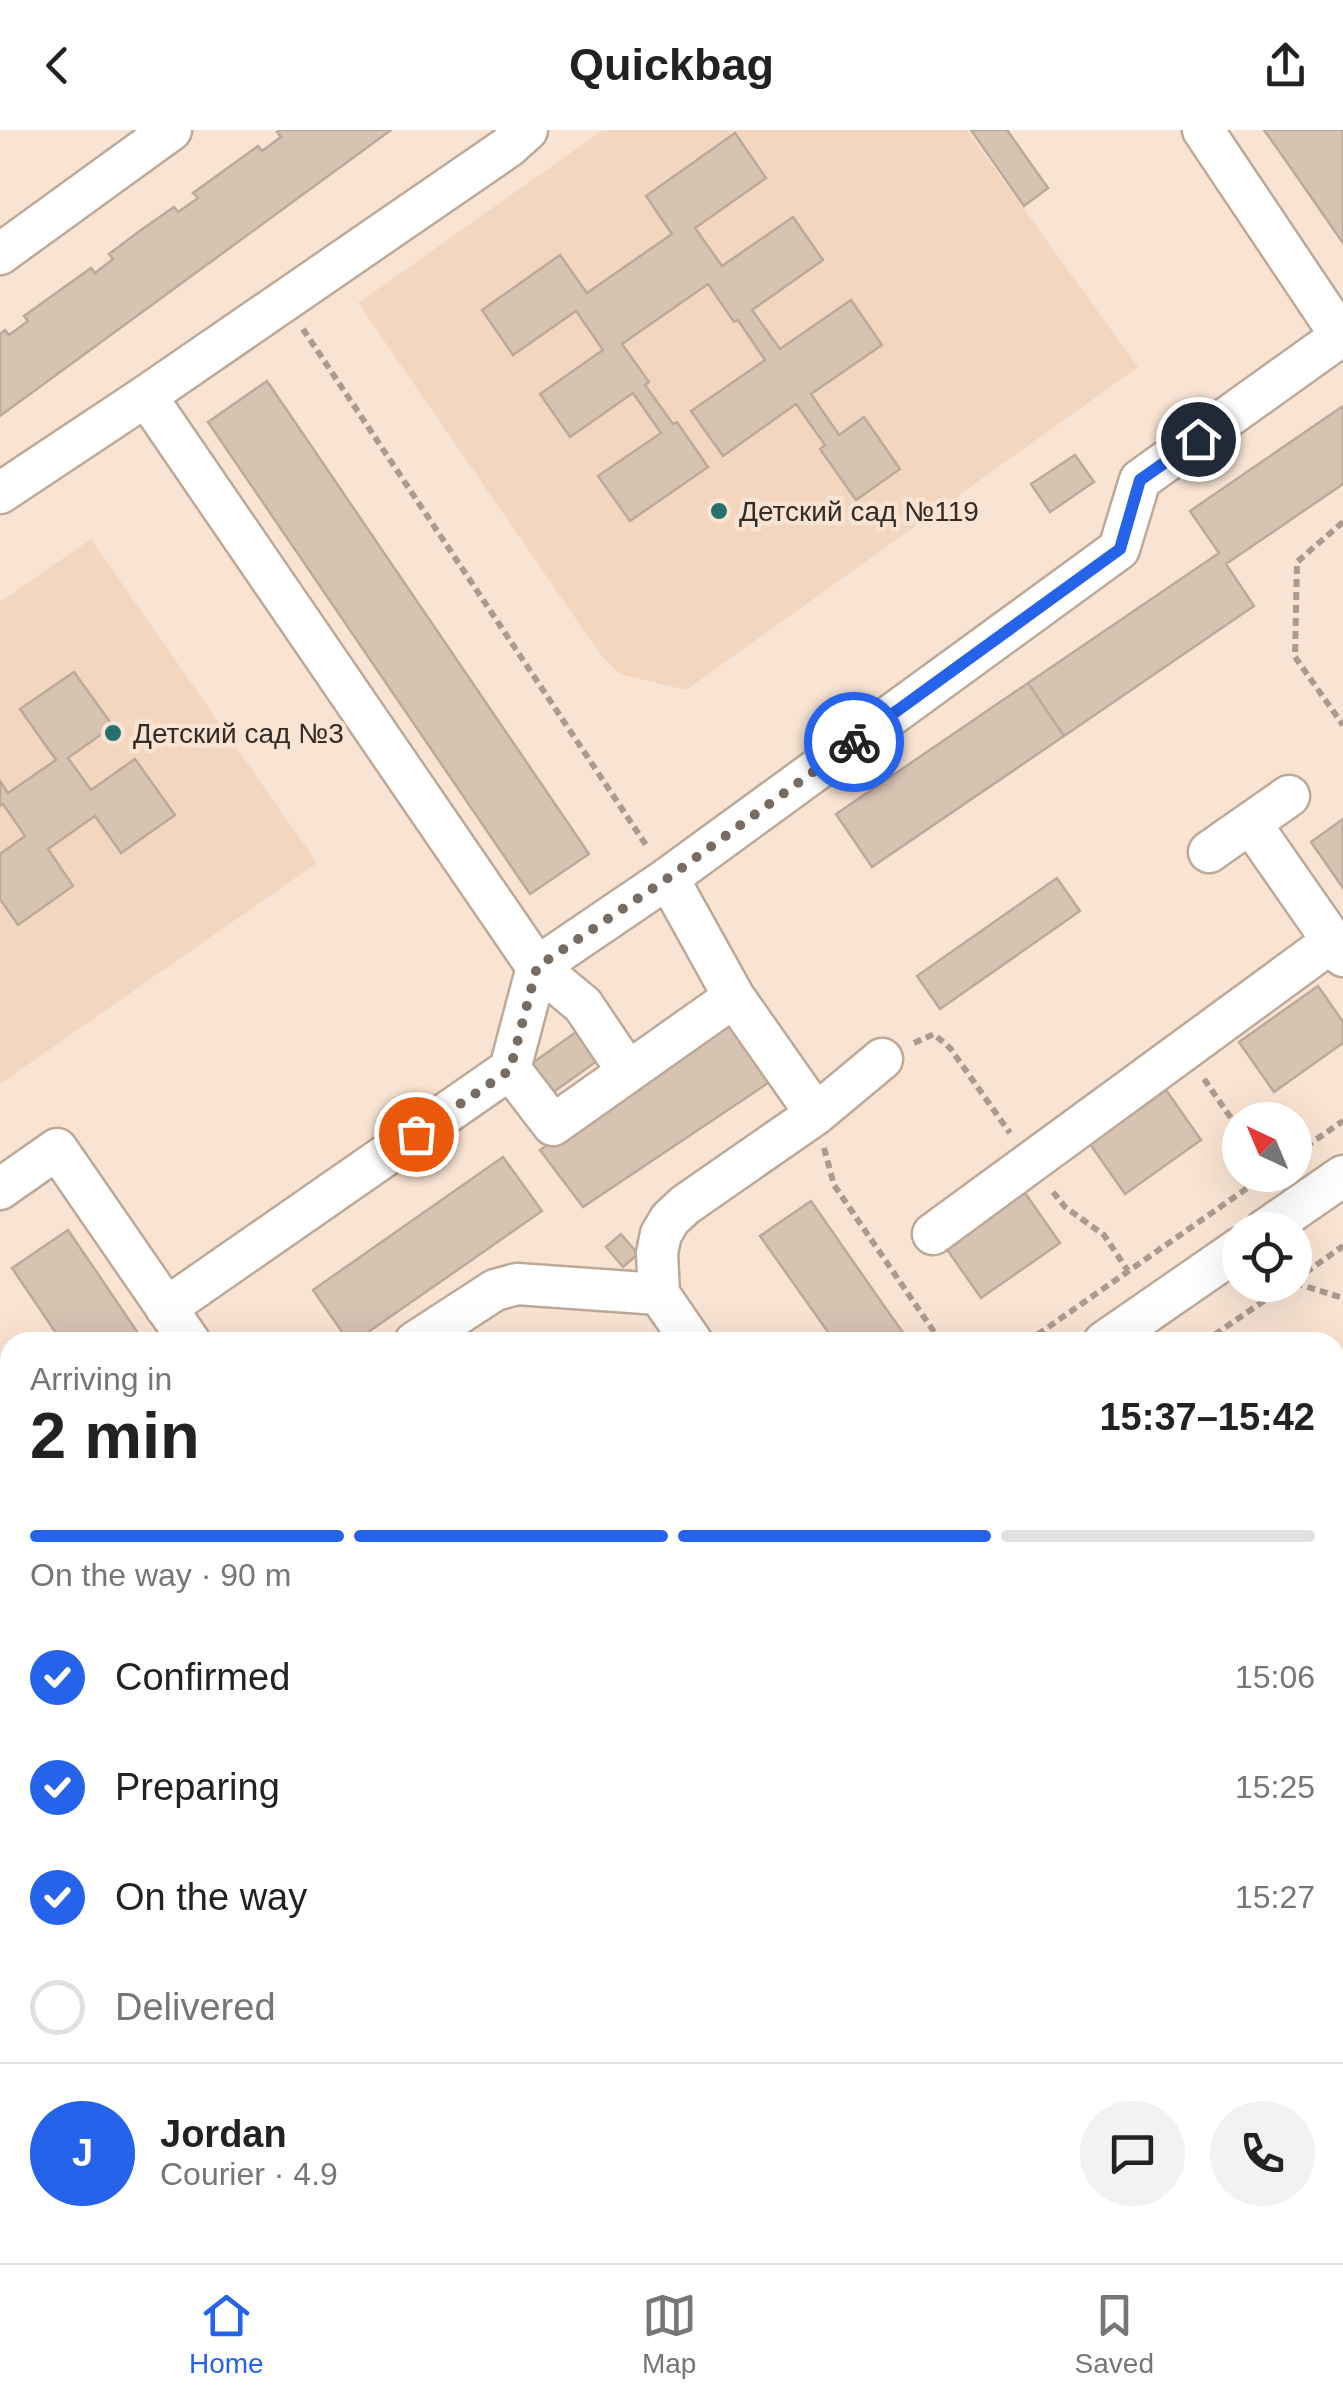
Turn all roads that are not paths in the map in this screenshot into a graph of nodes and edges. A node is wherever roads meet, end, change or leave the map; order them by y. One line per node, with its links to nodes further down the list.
1 (171, 130): 4 (street)
2 (527, 130): 5 (street)
3 (1203, 130): 10 (street)
4 (0, 254)
5 (146, 396): 6 (street); 12 (street)
6 (0, 493)
7 (1289, 796): 8 (street)
8 (1252, 824): 9 (street); 11 (street)
9 (1209, 852)
10 (668, 878): 12 (street); 13 (street)
11 (1338, 948): 21 (street)
12 (537, 967): 15 (street); 16 (street)
13 (734, 997): 16 (street); 17 (street)
14 (882, 1060): 17 (street)
15 (510, 1070): 16 (street); 24 (street)
16 (628, 1072)
17 (816, 1114): 23 (street)
18 (1343, 1176): 20 (street)
19 (0, 1189): 24 (street)
20 (1292, 1212)
21 (934, 1234)
22 (1222, 1260): 28 (street)
23 (658, 1294): 26 (street); 27 (street)
24 (166, 1308): 25 (street)
25 (183, 1332)
26 (430, 1332)
27 (685, 1332)
28 (1118, 1332)

